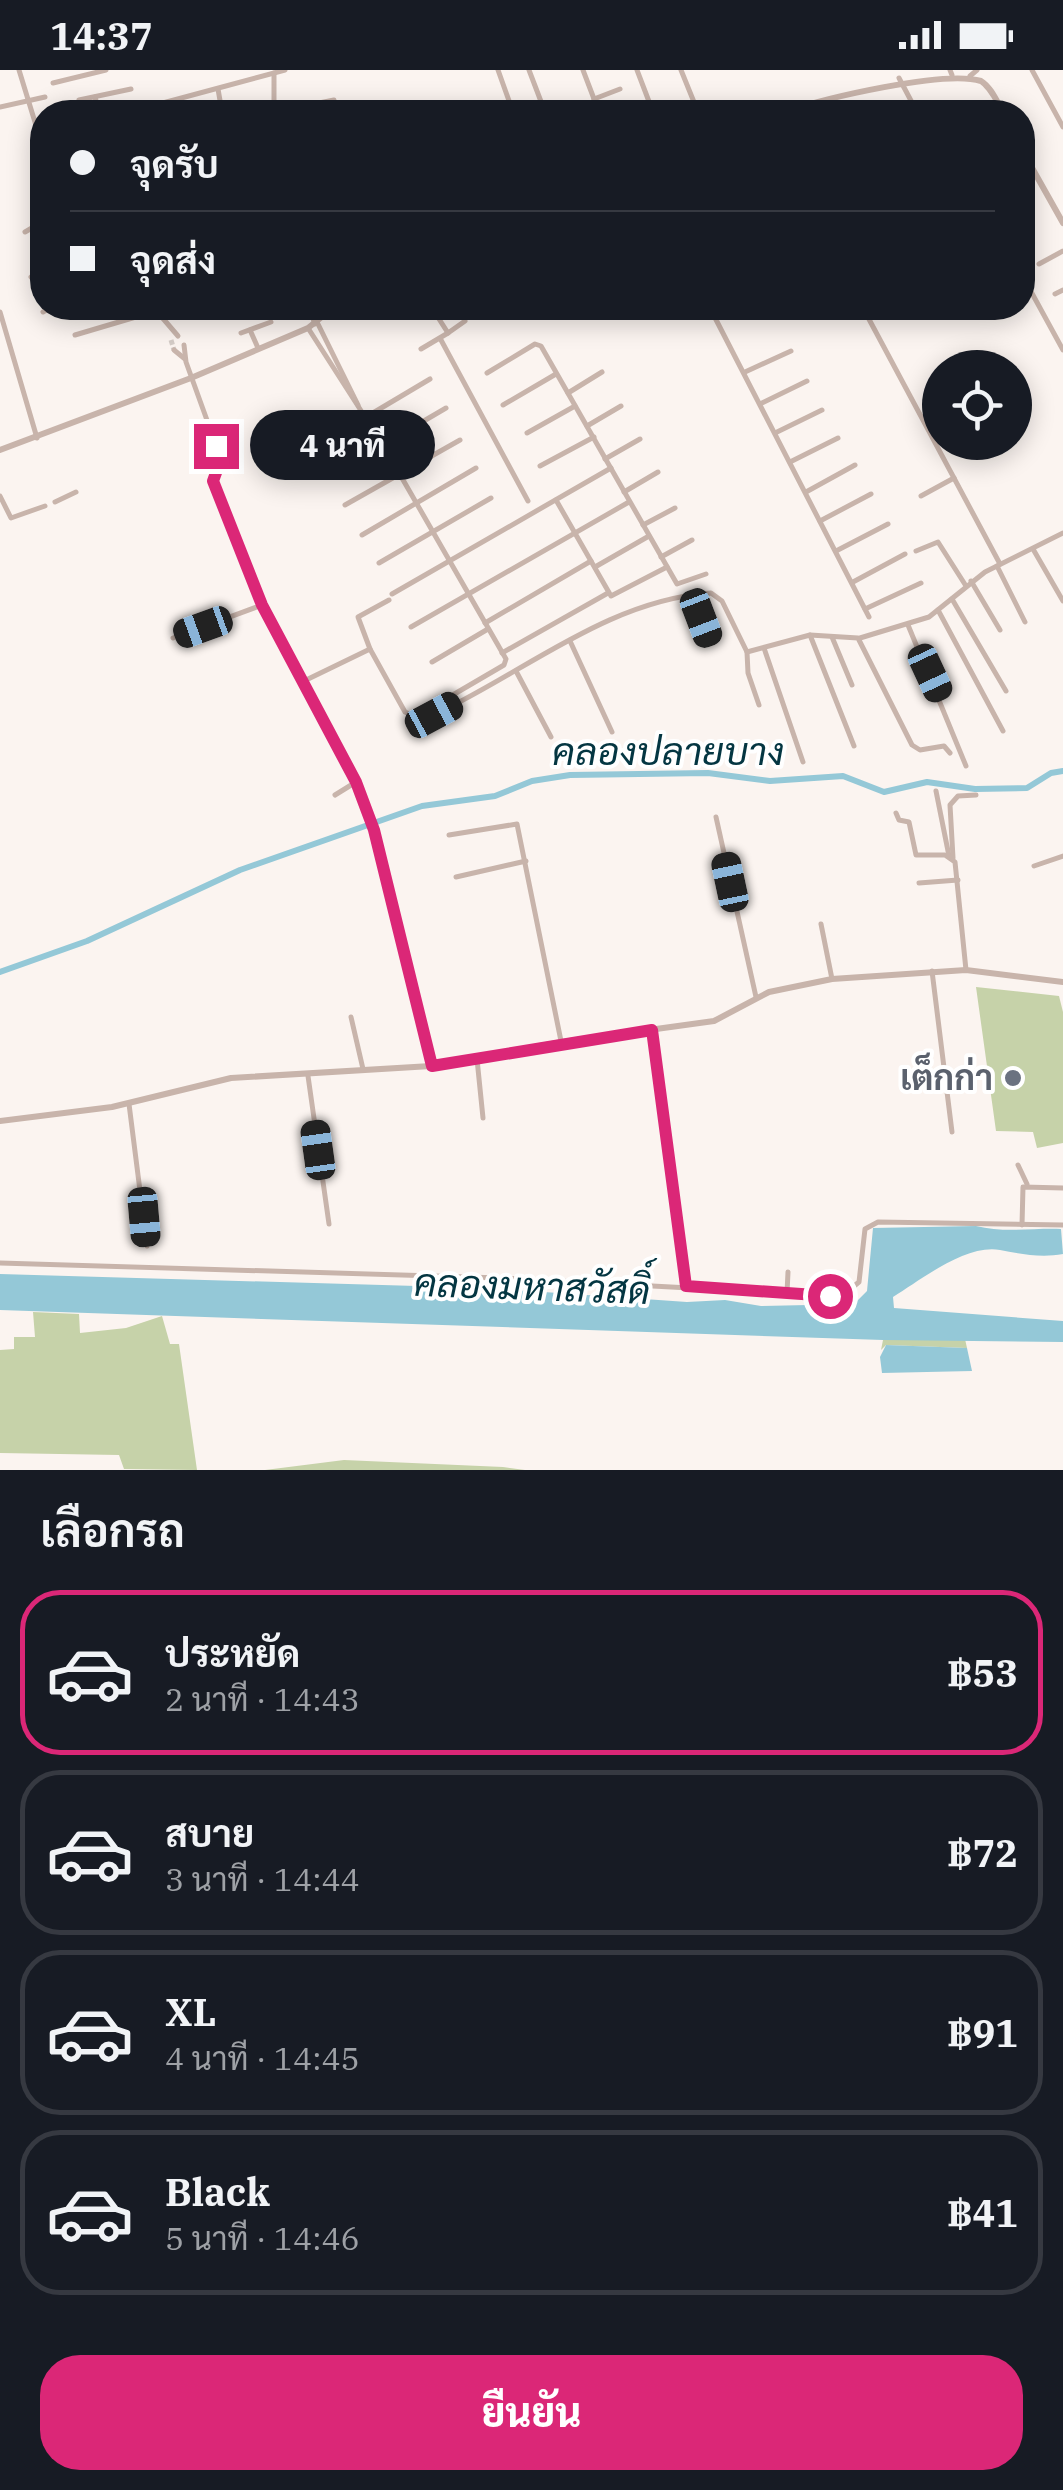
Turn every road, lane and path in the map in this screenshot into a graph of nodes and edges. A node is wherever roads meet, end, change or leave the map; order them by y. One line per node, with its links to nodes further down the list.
1 (18, 70): 34 (street)
2 (106, 70): 15 (street)
3 (285, 70): 11 (street)
4 (498, 70): 27 (street)
5 (529, 70): 28 (street)
6 (582, 70): 21 (street)
7 (637, 70): 29 (street)
8 (682, 70): 30 (street)
9 (978, 70): 13 (street)
10 (1032, 70): 37 (street)
11 (274, 71): 17 (street); 26 (street)
12 (951, 73): 13 (street); 14 (street)
13 (970, 76): 33 (street)
14 (898, 78): 31 (street); 32 (street)
15 (53, 84)
16 (131, 88): 20 (street)
17 (218, 89): 24 (street); 25 (street)
18 (620, 89): 21 (street)
19 (45, 97): 34 (street)
20 (95, 97): 22 (street); 23 (street)
21 (594, 99)
22 (79, 100)
23 (96, 100)
24 (173, 100)
25 (220, 100)
26 (274, 100)
27 (509, 100)
28 (540, 100)
29 (648, 100)
30 (693, 100)
31 (825, 100)
32 (910, 100)
33 (995, 100)
34 (25, 101): 35 (street); 36 (street)
35 (0, 107)
36 (30, 114)
37 (1063, 127)
38 (1035, 173): 39 (street)
39 (1063, 223)
40 (30, 229): 41 (street)
41 (25, 232)
42 (1063, 250): 43 (street)
43 (1039, 264)
44 (1063, 290): 45 (street)
45 (1056, 294)
46 (1035, 299): 68 (street)
47 (0, 312): 93 (street)
48 (123, 320): 61 (street)
49 (162, 320): 62 (street)
50 (315, 320): 58 (street)
51 (316, 320): 58 (street)
52 (319, 320): 58 (street)
53 (440, 320): 60 (street)
54 (717, 320): 73 (street)
55 (869, 320): 109 (street)
56 (465, 321): 60 (street)
57 (271, 322): 63 (street)
58 (316, 323): 63 (street); 71 (street); 77 (street)
59 (241, 333): 63 (street)
60 (448, 333): 64 (street)
61 (75, 335)
62 (173, 336)
63 (254, 339): 76 (street)
64 (441, 340): 66 (street); 118 (street)
65 (184, 345): 70 (street)
66 (420, 349)
67 (174, 350): 70 (street)
68 (1063, 350)
69 (790, 351): 73 (street)
70 (185, 361): 76 (street)
71 (344, 372): 77 (street); 83 (street)
72 (602, 372): 80 (street)
73 (745, 372): 81 (street)
74 (487, 373): 75 (street)
75 (557, 374): 80 (street); 82 (street)
76 (190, 375): 93 (street); 153 (street)
77 (336, 376): 83 (street)
78 (430, 379): 88 (street)
79 (806, 380): 81 (street)
80 (568, 393): 84 (street)
81 (760, 404): 91 (street)
82 (502, 405)
83 (358, 406): 88 (street)
84 (575, 406): 89 (street); 90 (street)
85 (621, 406): 89 (street)
86 (446, 408): 97 (street)
87 (822, 410): 91 (street)
88 (366, 418): 97 (street); 98 (street)
89 (587, 426): 92 (street)
90 (527, 433)
91 (775, 434): 101 (street)
92 (594, 437): 100 (street); 102 (street)
93 (37, 438): 99 (street)
94 (640, 438): 100 (street)
95 (838, 438): 101 (street)
96 (460, 440): 107 (street)
97 (384, 445): 107 (street); 108 (street)
98 (314, 448)
99 (0, 450)
100 (605, 458): 105 (street)
101 (790, 462): 112 (street)
102 (540, 466)
103 (855, 466): 112 (street)
104 (476, 468): 121 (street)
105 (611, 468): 111 (street); 117 (street)
106 (658, 472): 111 (street)
107 (400, 475): 121 (street); 122 (street)
108 (328, 477)
109 (954, 478): 115 (street); 142 (street)
110 (76, 492): 120 (street)
111 (624, 492): 119 (street)
112 (806, 492): 125 (street)
113 (871, 494): 125 (street)
114 (0, 496): 123 (street)
115 (921, 496)
116 (491, 498): 128 (street)
117 (556, 500): 129 (street); 139 (street)
118 (528, 501)
119 (630, 501): 127 (street); 129 (street)
120 (55, 502)
121 (416, 503): 128 (street); 131 (street)
122 (345, 505)
123 (44, 506)
124 (676, 508): 127 (street)
125 (820, 521): 135 (street)
126 (888, 524): 135 (street)
127 (643, 526): 132 (street)
128 (433, 532): 139 (street); 140 (street)
129 (574, 533): 141 (street); 149 (street)
130 (1063, 533): 134 (street)
131 (362, 535)
132 (649, 536): 138 (street); 141 (street)
133 (692, 540): 138 (street)
134 (1034, 549): 142 (street); 152 (street)
135 (836, 550): 145 (street)
136 (916, 551): 147 (street)
137 (906, 554): 145 (street)
138 (661, 557): 143 (street)
139 (449, 561): 149 (street); 169 (street)
140 (379, 563)
141 (592, 564): 148 (street); 158 (street)
142 (998, 565): 147 (street); 157 (street)
143 (667, 567): 144 (street); 148 (street)
144 (706, 574)
145 (852, 582): 154 (street)
146 (921, 582): 154 (street)
147 (968, 584): 151 (street); 161 (street)
148 (608, 593): 171 (street)
149 (469, 594): 158 (street); 160 (street)
150 (692, 596): 166 (street); 167 (street); 170 (street)
151 (952, 598): 155 (street); 176 (street)
152 (1063, 600)
153 (262, 605): 164 (street); 174 (street)
154 (866, 609): 156 (street)
155 (938, 610): 159 (street); 179 (street)
156 (869, 617)
157 (1025, 622)
158 (486, 626): 171 (street); 172 (street)
159 (908, 626): 165 (street); 185 (street)
160 (411, 628)
161 (1000, 630)
162 (810, 635): 163 (street); 168 (street); 182 (street)
163 (832, 637): 165 (street); 175 (street)
164 (174, 638)
165 (858, 638): 183 (street)
166 (570, 641): 173 (street); 180 (street)
167 (710, 642)
168 (764, 648): 170 (street); 184 (street)
169 (370, 650): 173 (street); 174 (street)
170 (746, 652): 178 (street)
171 (502, 654): 177 (street)
172 (432, 662)
173 (516, 671): 181 (street)
174 (304, 681): 186 (street)
175 (852, 684)
176 (1006, 691)
177 (451, 696)
178 (759, 705)
179 (1003, 731)
180 (612, 732)
181 (551, 737)
182 (854, 746)
183 (950, 753)
184 (803, 762)
185 (966, 766)
186 (356, 782): 188 (street); 210 (street)
187 (936, 791): 194 (street)
188 (335, 795)
189 (976, 795): 194 (street)
190 (896, 813): 194 (street)
191 (716, 817): 205 (street)
192 (449, 835): 195 (street)
193 (1063, 856): 196 (street)
194 (951, 857): 198 (street)
195 (526, 861): 197 (street); 208 (street)
196 (1034, 866)
197 (456, 877)
198 (958, 880): 199 (street); 202 (street)
199 (919, 883)
200 (821, 924): 203 (street)
201 (932, 970): 202 (street); 203 (street); 216 (street)
202 (966, 970): 204 (street)
203 (832, 978): 205 (street)
204 (1063, 982)
205 (756, 997): 207 (street)
206 (352, 1017): 211 (street)
207 (652, 1030): 208 (street); 226 (street)
208 (562, 1042): 209 (street)
209 (477, 1060): 210 (street); 214 (street)
210 (432, 1066): 211 (street)
211 (364, 1072): 212 (street)
212 (308, 1076): 213 (street); 220 (street)
213 (129, 1104): 215 (street); 223 (street)
214 (483, 1118)
215 (0, 1122)
216 (952, 1132)
217 (1018, 1165): 218 (street)
218 (1027, 1186): 219 (street); 221 (street)
219 (1063, 1188)
220 (328, 1224)
221 (1022, 1225): 222 (street); 227 (street)
222 (1063, 1226)
223 (147, 1246)
224 (0, 1263): 226 (street)
225 (788, 1272): 227 (street)
226 (686, 1286): 227 (street)
227 (788, 1293)

